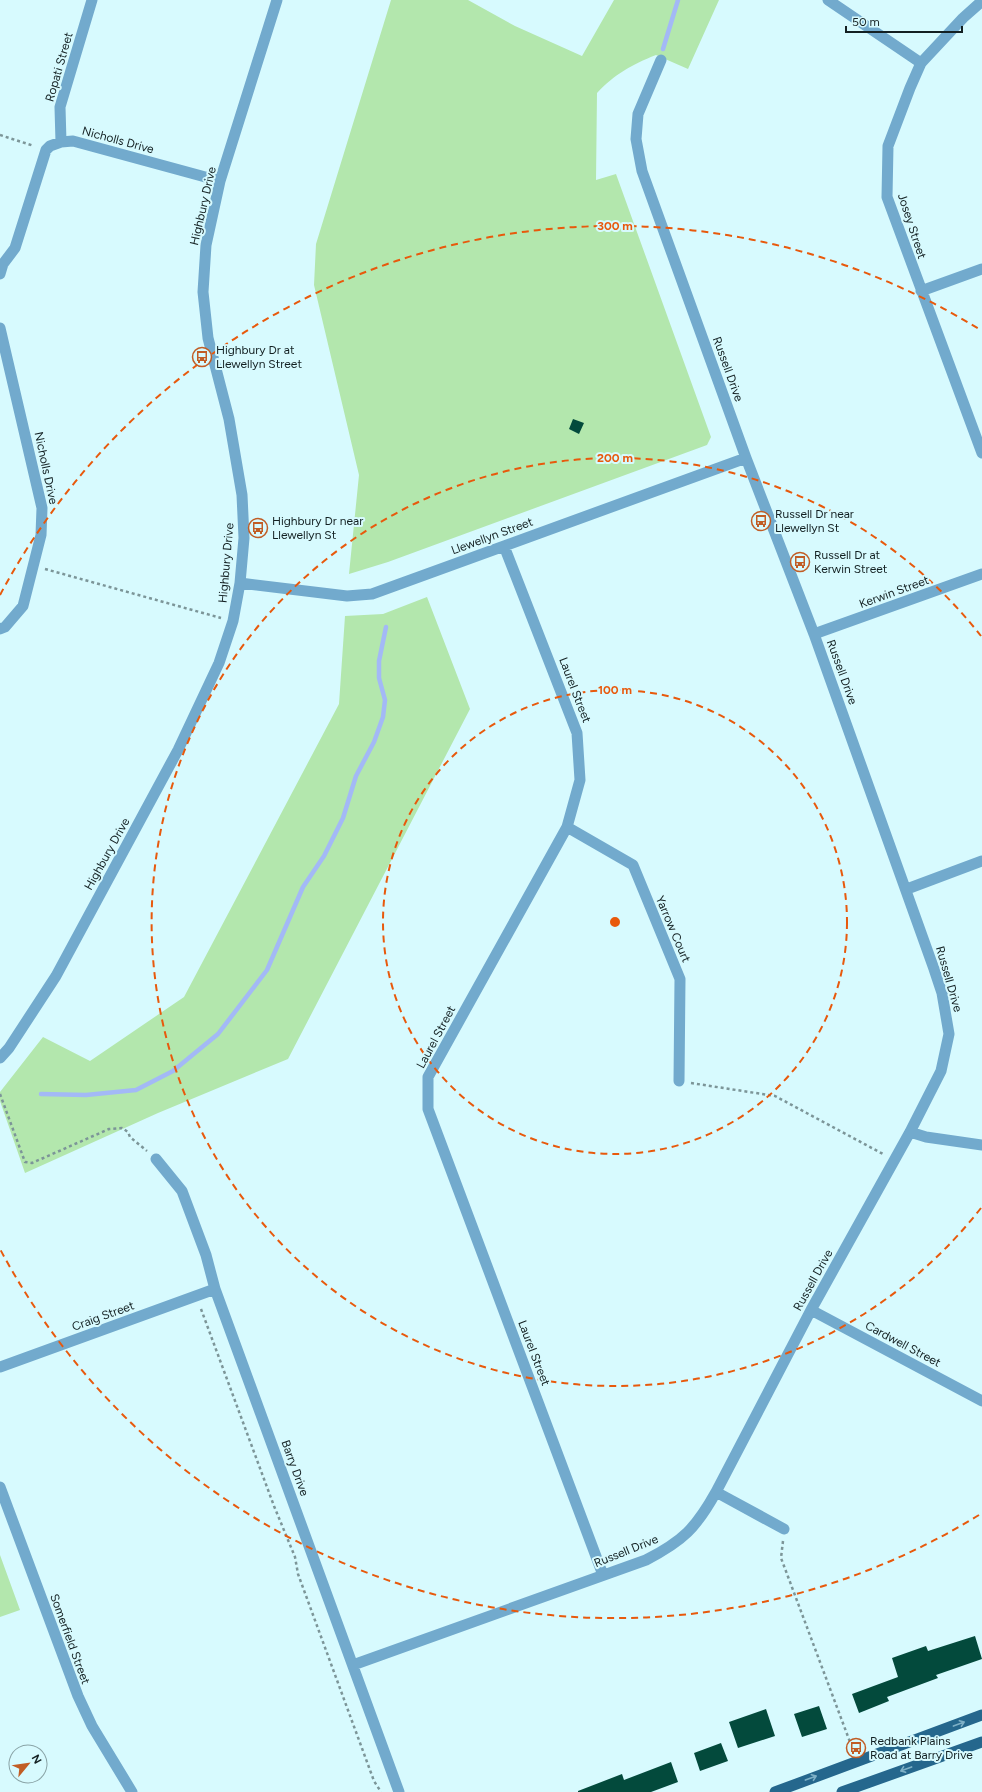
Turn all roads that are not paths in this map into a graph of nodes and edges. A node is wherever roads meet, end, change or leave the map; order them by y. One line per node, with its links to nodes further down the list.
1 (92, 0): 7 (street, Ropati Street)
2 (277, 0): 8 (street, Highbury Drive)
3 (828, 0): 6 (street)
4 (982, 1): 6 (street, Josey Street)
5 (661, 60): 14 (street, Russell Drive)
6 (921, 63): 11 (street, Josey Street)
7 (61, 142): 8 (street, Nicholls Drive); 10 (street)
8 (220, 181): 17 (street, Highbury Drive)
9 (982, 269): 11 (street)
10 (0, 274)
11 (921, 291): 13 (street, Josey Street)
12 (0, 328): 18 (street, Nicholls Drive)
13 (982, 453)
14 (746, 458): 15 (street, Llewellyn Street); 19 (street, Russell Drive)
15 (504, 546): 17 (street, Llewellyn Street); 20 (street, Laurel Street)
16 (982, 574): 19 (street, Kerwin Street)
17 (240, 583): 23 (street, Highbury Drive)
18 (0, 629)
19 (814, 634): 22 (street, Russell Drive)
20 (567, 827): 24 (street, Yarrow Court); 35 (street, Laurel Street)
21 (982, 861): 22 (street)
22 (907, 889): 25 (street, Russell Drive)
23 (0, 1058)
24 (679, 1081)
25 (910, 1132): 26 (street); 29 (street, Russell Drive)
26 (982, 1145)
27 (156, 1159): 28 (street, Barry Drive)
28 (215, 1289): 30 (street, Craig Street); 36 (street, Barry Drive)
29 (811, 1310): 31 (street, Cardwell Street); 33 (street, Russell Drive)
30 (0, 1368)
31 (982, 1401)
32 (0, 1487): 39 (street, Somerfield Street)
33 (716, 1492): 34 (street); 35 (street, Russell Drive)
34 (784, 1529)
35 (603, 1575): 36 (street, Russell Drive)
36 (353, 1665): 40 (street, Barry Drive)
37 (982, 1715): 41 (main road, one-way to 37)
38 (982, 1742): 42 (main road, one-way to 42)
39 (132, 1792)
40 (399, 1792)
41 (775, 1792)
42 (842, 1792)

